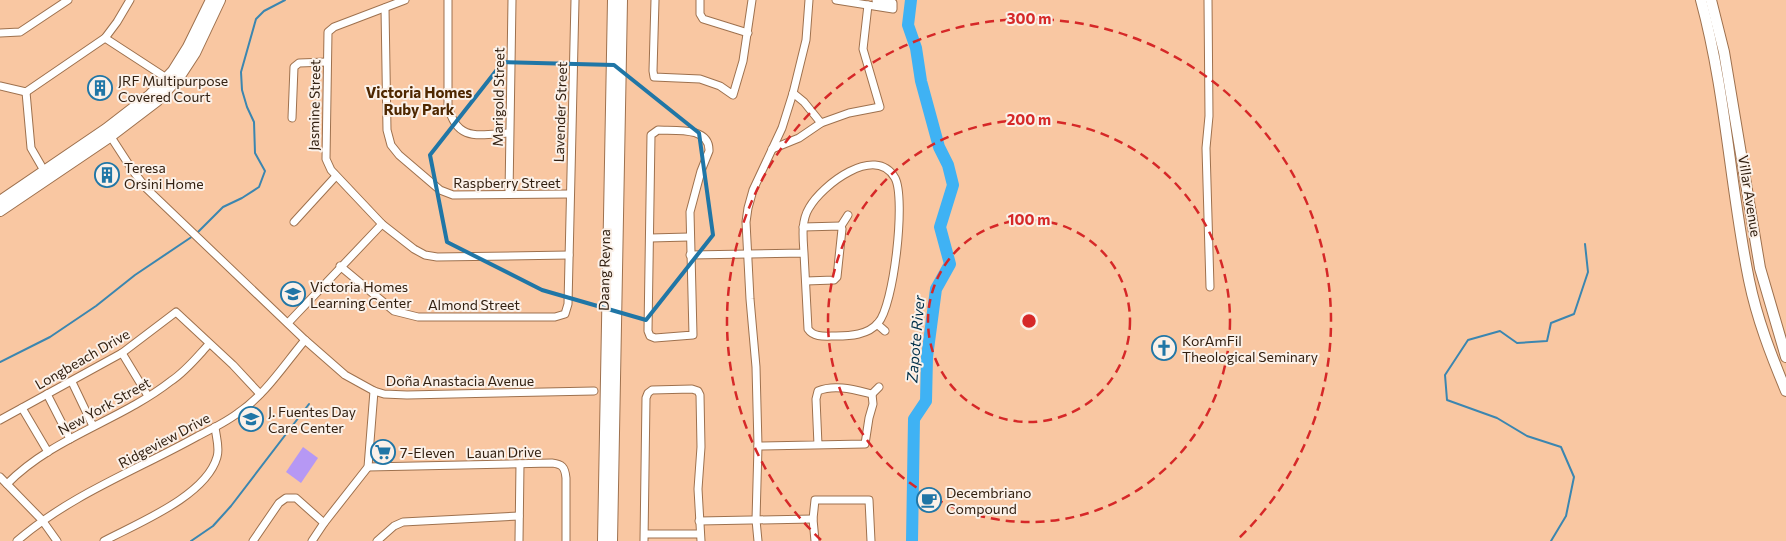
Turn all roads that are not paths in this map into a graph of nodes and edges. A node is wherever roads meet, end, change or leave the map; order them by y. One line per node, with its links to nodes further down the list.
1 (68, 0): 22 (street)
2 (130, 0): 24 (street)
3 (210, 0): 26 (street)
4 (220, 0): 26 (street)
5 (406, 0): 21 (street, Jasmine Street)
6 (448, 0): 33 (street)
7 (512, 0): 33 (street, Marigold Street)
8 (575, 0): 38 (street, Lavender Street)
9 (613, 0): 64 (street, Daang Reyna)
10 (622, 0): 64 (street, Daang Reyna)
11 (655, 0): 23 (street)
12 (700, 0): 23 (street)
13 (752, 0): 23 (street)
14 (809, 0): 29 (street)
15 (836, 0): 20 (street)
16 (876, 0): 20 (street)
17 (1208, 0): 54 (street)
18 (1701, 0): 68 (street, Villar Avenue)
19 (1711, 0): 62 (street, Villar Avenue)
20 (868, 4): 31 (street)
21 (385, 8): 25 (street, Jasmine Street); 37 (street, Raspberry Street)
22 (0, 33)
23 (748, 33)
24 (105, 38): 26 (street); 28 (street)
25 (327, 62): 30 (street); 36 (street, Jasmine Street)
26 (170, 81): 32 (street)
27 (0, 86): 28 (street)
28 (26, 92): 35 (street)
29 (793, 94): 31 (street); 34 (street)
30 (292, 118)
31 (821, 123): 34 (street)
32 (108, 132): 35 (street); 56 (street, Doña Anastacia Avenue)
33 (509, 133): 37 (street, Marigold Street)
34 (772, 149): 51 (street)
35 (46, 175): 39 (street); 40 (street)
36 (336, 176): 42 (street); 43 (street, Jasmine Street)
37 (509, 194): 38 (street, Raspberry Street)
38 (570, 194): 49 (street, Lavender Street)
39 (0, 201)
40 (0, 212)
41 (848, 215): 44 (street)
42 (294, 222)
43 (382, 224): 49 (street, Jasmine Street); 52 (street)
44 (841, 226): 45 (street); 53 (street)
45 (803, 227): 48 (street); 57 (street)
46 (689, 237): 47 (street); 47 (street); 50 (street)
47 (650, 238): 50 (street)
48 (804, 253): 51 (street); 53 (street)
49 (569, 255): 55 (street, Lavender Street)
50 (690, 255): 51 (street)
51 (747, 255): 79 (street)
52 (340, 266): 55 (street, Almond Street); 56 (street)
53 (806, 281): 57 (street)
54 (1210, 286)
55 (565, 314)
56 (288, 323): 59 (street, Doña Anastacia Avenue)
57 (877, 324): 58 (street)
58 (885, 332)
59 (305, 340): 66 (street, Doña Anastacia Avenue); 70 (street, Ridgeview Drive)
60 (209, 344): 61 (street, Longbeach Drive); 70 (street, Longbeach Drive); 72 (street, New York Street)
61 (122, 353): 63 (street, Longbeach Drive); 72 (street)
62 (1786, 357)
63 (72, 382): 69 (street, Longbeach Drive); 75 (street)
64 (611, 387): 101 (street, Daang Reyna); 102 (street, Daang Reyna)
65 (880, 387): 71 (street)
66 (374, 391): 67 (street, Doña Anastacia Avenue); 82 (street)
67 (594, 391)
68 (1786, 391)
69 (48, 394): 73 (street, Longbeach Drive); 77 (street)
70 (260, 394): 76 (street, Ridgeview Drive)
71 (872, 394): 78 (street); 78 (street)
72 (148, 396): 75 (street, New York Street)
73 (22, 408): 74 (street, Longbeach Drive); 80 (street)
74 (0, 420)
75 (93, 426): 77 (street, New York Street)
76 (215, 427): 87 (street, Ridgeview Drive); 95 (street)
77 (70, 439): 80 (street, New York Street)
78 (818, 445): 79 (street)
79 (758, 446): 88 (street)
80 (48, 452): 84 (street, New York Street)
81 (520, 464): 82 (street, Lauan Drive); 85 (street); 100 (street, Lauan Drive)
82 (368, 467): 90 (street)
83 (0, 477): 84 (street)
84 (7, 484): 87 (street)
85 (519, 516): 98 (street); 99 (street)
86 (813, 519): 88 (street); 104 (street); 105 (street)
87 (42, 520): 93 (street, Ridgeview Drive); 94 (street)
88 (756, 520): 89 (street); 103 (street)
89 (699, 521): 91 (street); 92 (street)
90 (324, 523): 96 (street); 97 (street)
91 (645, 537): 92 (street)
92 (701, 537)
93 (17, 541)
94 (57, 541)
95 (104, 541)
96 (253, 541)
97 (312, 541)
98 (377, 541)
99 (519, 541)
100 (566, 541)
101 (603, 541)
102 (612, 541)
103 (758, 541)
104 (815, 541)
105 (871, 541)

